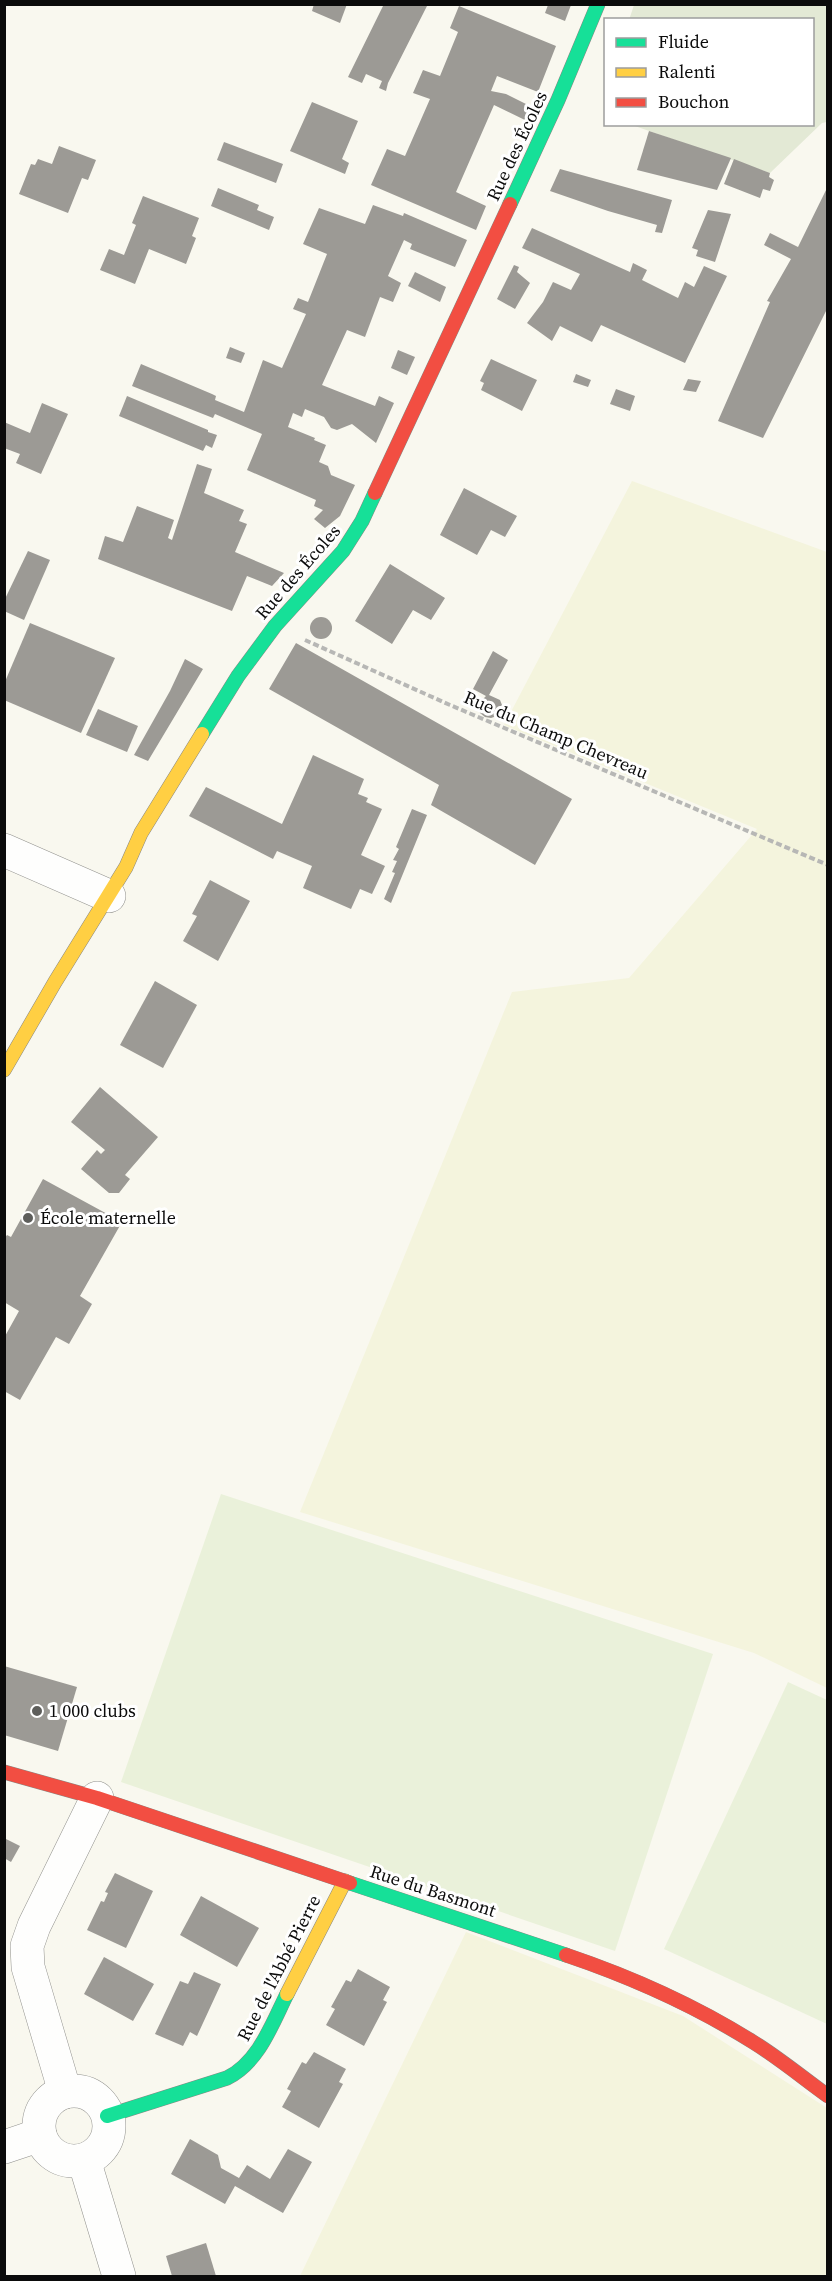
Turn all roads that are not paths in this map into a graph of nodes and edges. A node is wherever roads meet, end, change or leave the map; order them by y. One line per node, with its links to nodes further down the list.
1 (598, 4): 3 (street, Rue des Écoles)
2 (4, 850): 3 (street)
3 (109, 896): 4 (street, Rue des Écoles)
4 (4, 1070)
5 (4, 1772): 6 (street, Rue du Basmont)
6 (97, 1798): 7 (street, Rue du Basmont); 8 (street)
7 (345, 1881): 9 (street, Rue du Basmont); 10 (street, Rue de l'Abbé Pierre)
8 (65, 2092): 10 (street); 11 (street)
9 (828, 2096)
10 (107, 2116): 13 (street)
11 (40, 2135): 12 (street); 13 (street)
12 (4, 2146)
13 (84, 2160): 14 (street)
14 (119, 2277)

